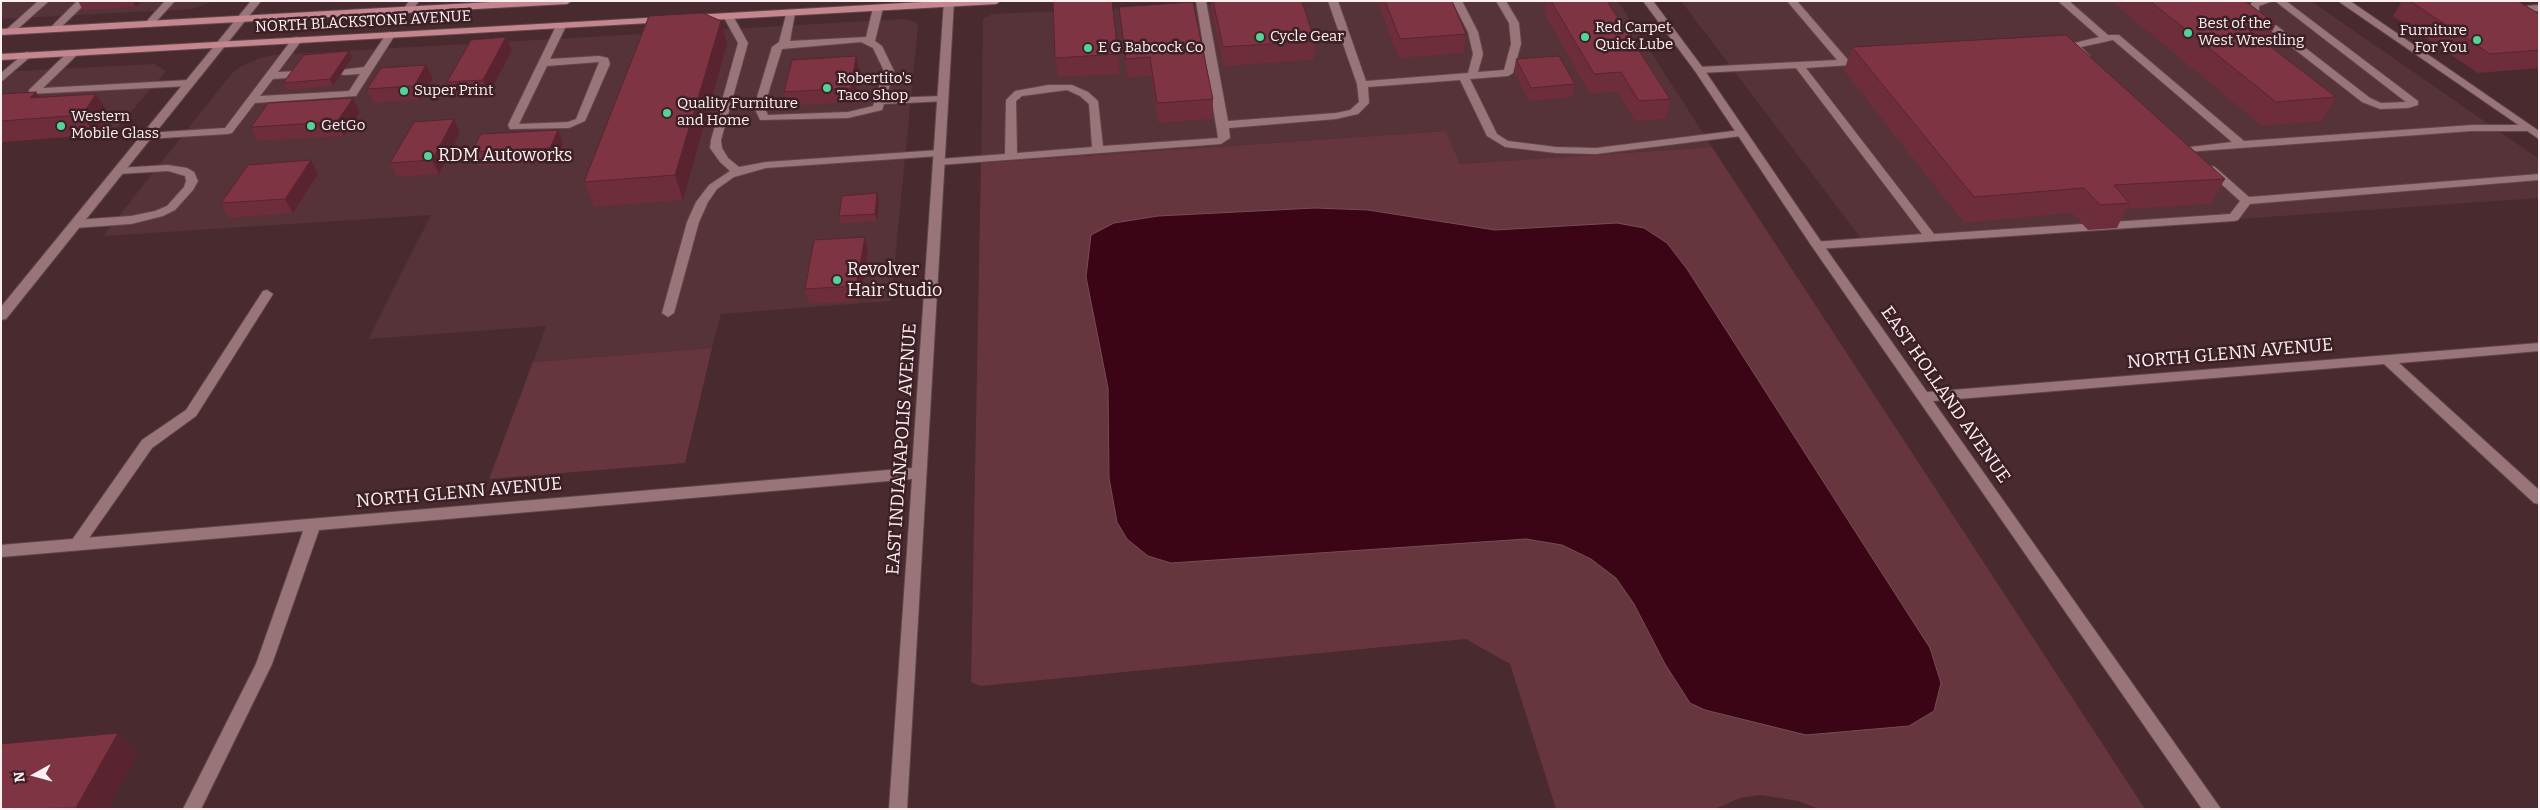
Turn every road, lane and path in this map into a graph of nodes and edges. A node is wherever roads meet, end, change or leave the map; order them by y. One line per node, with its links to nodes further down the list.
1 (44, 1): 30 (street)
2 (83, 1): 29 (street)
3 (170, 1): 27 (street)
4 (256, 1): 25 (street)
5 (567, 1): 18 (main road, NORTH BLACKSTONE AVENUE)
6 (996, 1): 19 (main road, NORTH BLACKSTONE AVENUE)
7 (1201, 1): 58 (street)
8 (1333, 1): 53 (street)
9 (1457, 1): 50 (street)
10 (1501, 1): 11 (street); 50 (street)
11 (1508, 1)
12 (1648, 1): 46 (street, EAST HOLLAND AVENUE)
13 (1792, 1): 42 (street)
14 (2063, 1): 32 (street)
15 (2268, 1): 16 (street)
16 (2280, 1)
17 (2343, 1): 59 (street)
18 (512, 3): 20 (main road, NORTH BLACKSTONE AVENUE)
19 (949, 3): 21 (main road, NORTH BLACKSTONE AVENUE); 56 (street, EAST INDIANAPOLIS AVENUE)
20 (411, 6): 25 (main road, NORTH BLACKSTONE AVENUE)
21 (878, 8): 23 (main road, NORTH BLACKSTONE AVENUE); 34 (street)
22 (2539, 8): 26 (street)
23 (790, 13): 24 (main road, NORTH BLACKSTONE AVENUE); 36 (street)
24 (728, 16): 28 (main road, NORTH BLACKSTONE AVENUE); 68 (street)
25 (240, 19): 27 (main road, NORTH BLACKSTONE AVENUE); 35 (street)
26 (2516, 19)
27 (148, 25): 29 (main road, NORTH BLACKSTONE AVENUE)
28 (561, 26): 31 (main road, NORTH BLACKSTONE AVENUE); 41 (street)
29 (53, 30): 30 (main road, NORTH BLACKSTONE AVENUE)
30 (5, 32)
31 (390, 35): 33 (main road, NORTH BLACKSTONE AVENUE); 45 (street)
32 (2106, 38): 44 (street); 63 (street)
33 (297, 40): 35 (main road, NORTH BLACKSTONE AVENUE); 49 (street)
34 (870, 42): 36 (street); 57 (street)
35 (220, 44): 37 (main road, NORTH BLACKSTONE AVENUE); 52 (street)
36 (784, 44): 57 (street)
37 (73, 53): 38 (main road, NORTH BLACKSTONE AVENUE); 54 (street)
38 (26, 55): 39 (main road, NORTH BLACKSTONE AVENUE); 51 (street)
39 (1, 56)
40 (1874, 60): 42 (street)
41 (543, 63): 41 (street)
42 (1845, 63): 43 (street)
43 (1799, 65): 46 (street); 72 (street)
44 (2095, 66)
45 (367, 70): 47 (street); 55 (street)
46 (1699, 70): 60 (street, EAST HOLLAND AVENUE)
47 (344, 72)
48 (299, 74): 49 (street)
49 (269, 76): 55 (street)
50 (1468, 76): 53 (street); 60 (street)
51 (1, 79)
52 (189, 83): 54 (street); 61 (street)
53 (1362, 84): 58 (street)
54 (138, 86)
55 (252, 100): 61 (street)
56 (943, 100): 57 (street); 66 (street, EAST INDIANAPOLIS AVENUE)
57 (880, 101)
58 (1223, 125): 64 (street)
59 (2528, 128): 62 (street); 63 (street)
60 (1742, 133): 73 (street, EAST HOLLAND AVENUE)
61 (146, 136): 67 (street)
62 (2539, 136)
63 (2241, 144): 70 (street)
64 (1098, 150): 65 (street); 65 (street)
65 (1011, 157): 66 (street)
66 (939, 158): 68 (street); 80 (street, EAST INDIANAPOLIS AVENUE)
67 (118, 171): 71 (street); 71 (street)
68 (738, 172): 75 (street)
69 (2539, 177): 70 (street)
70 (2246, 201): 72 (street)
71 (75, 224): 76 (street)
72 (1930, 237): 73 (street)
73 (1817, 244): 79 (street, EAST HOLLAND AVENUE)
74 (267, 294): 83 (street)
75 (668, 312)
76 (1, 316)
77 (2539, 347): 78 (street, NORTH GLENN AVENUE)
78 (2388, 360): 79 (street, NORTH GLENN AVENUE); 81 (street)
79 (1923, 397): 87 (street, EAST HOLLAND AVENUE)
80 (919, 473): 82 (street, NORTH GLENN AVENUE); 86 (street, EAST INDIANAPOLIS AVENUE)
81 (2539, 499)
82 (313, 524): 83 (street, NORTH GLENN AVENUE); 85 (street)
83 (77, 544): 84 (street, NORTH GLENN AVENUE)
84 (1, 551)
85 (192, 809)
86 (898, 809)
87 (2212, 809)

